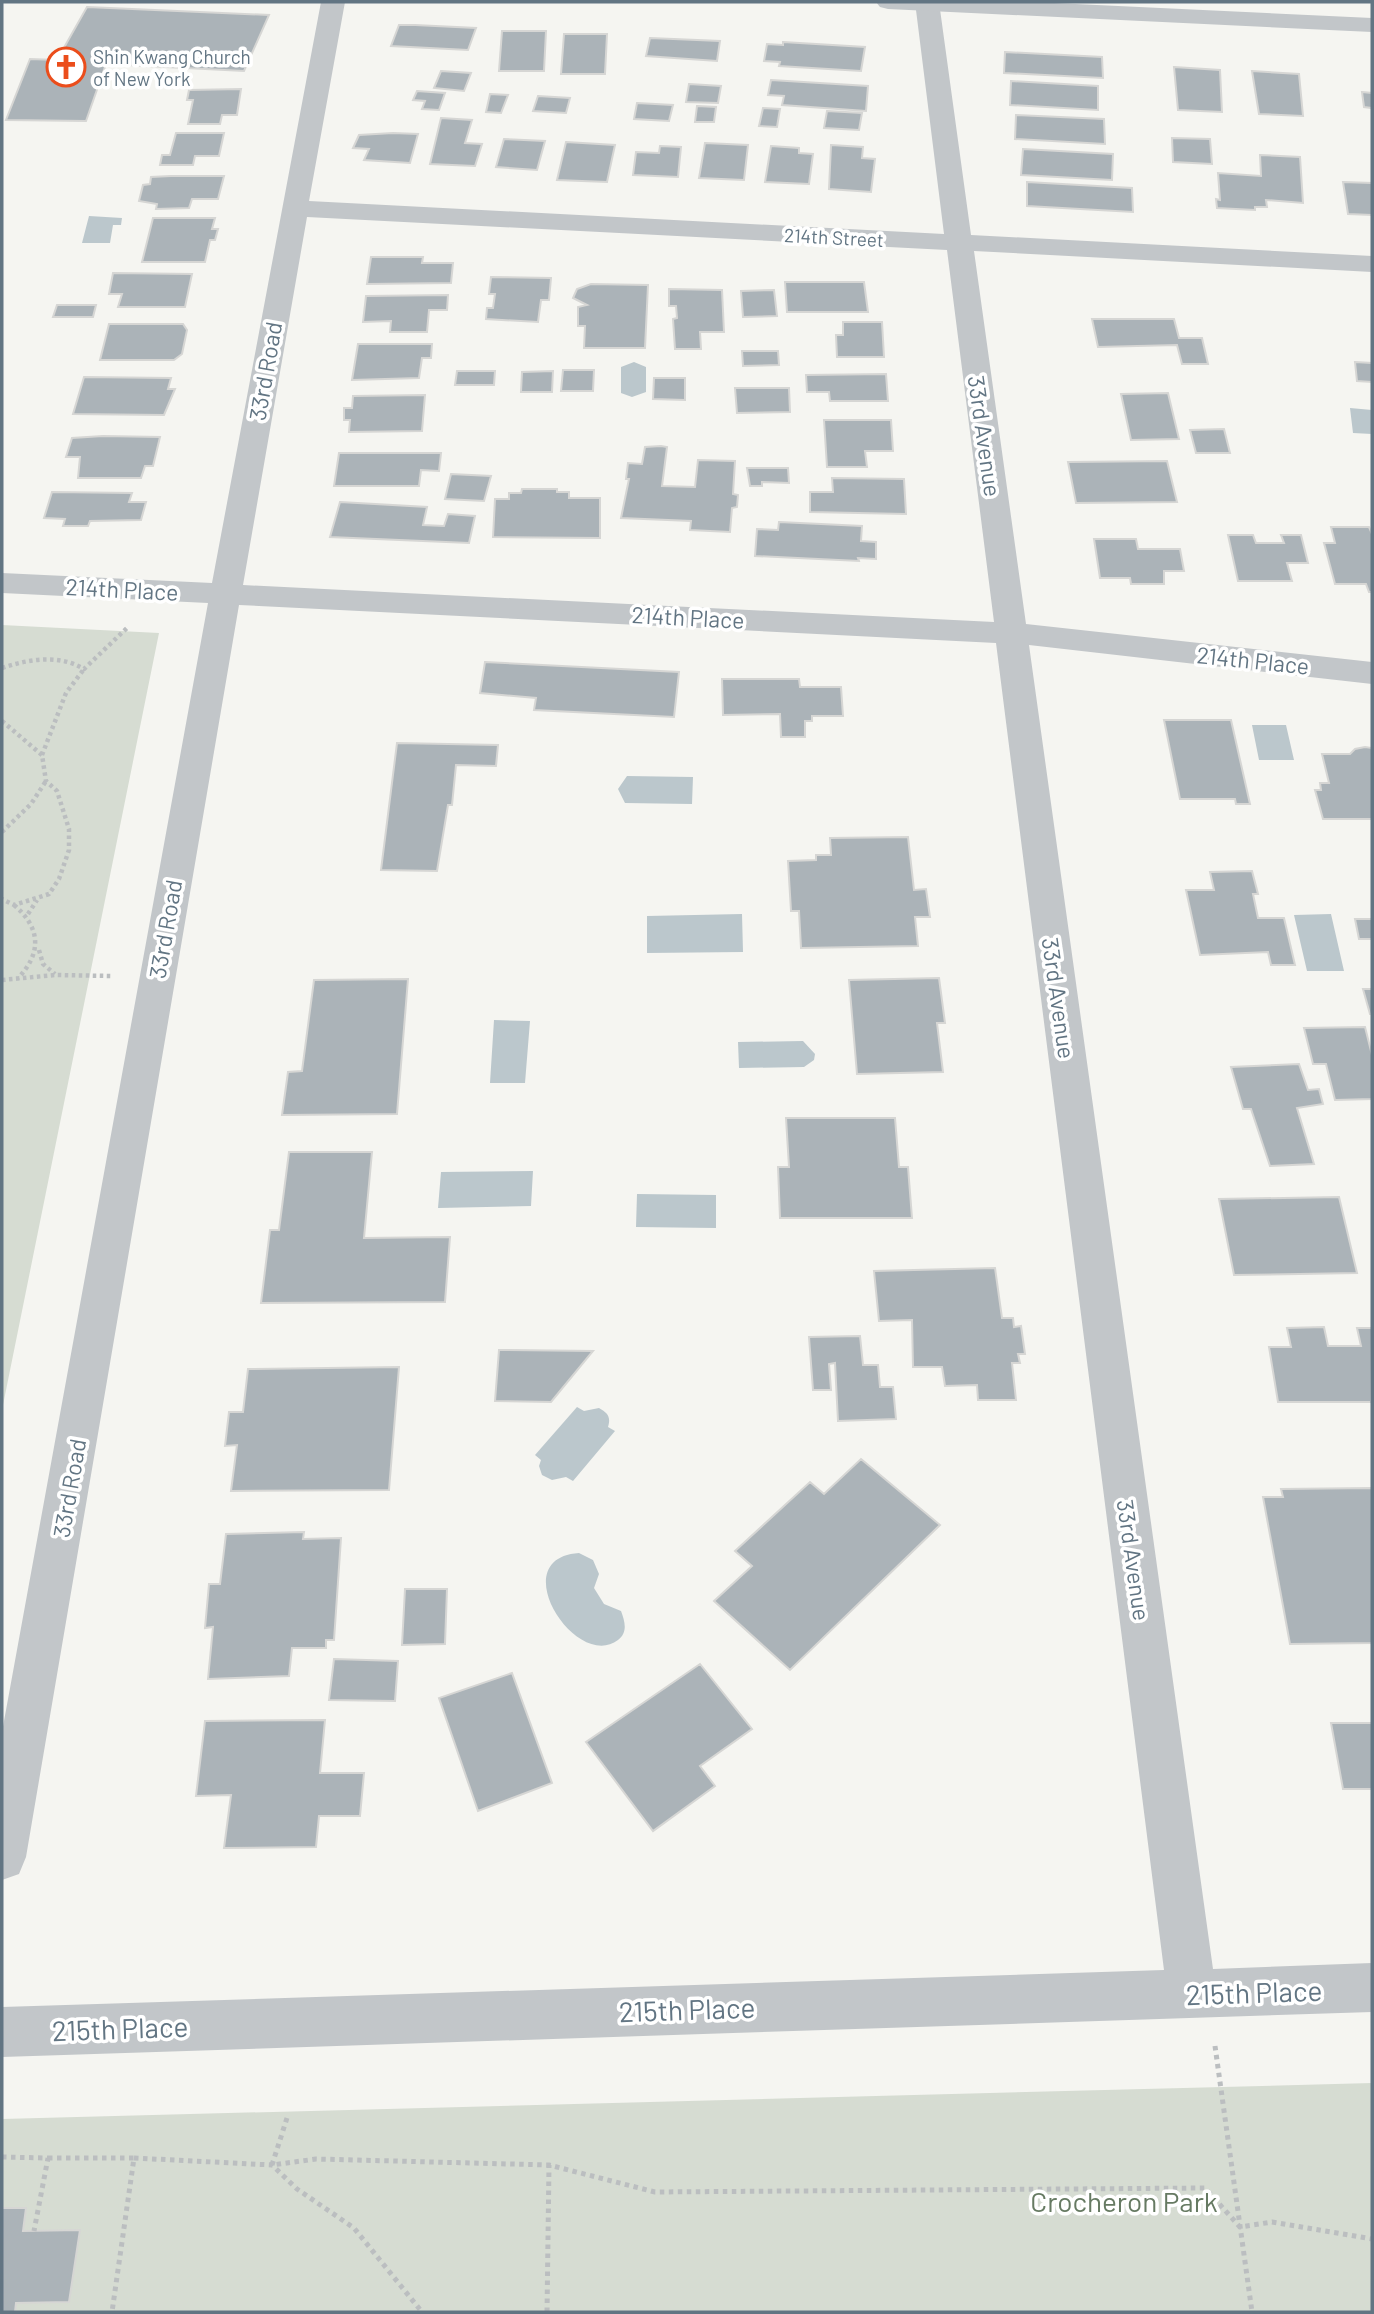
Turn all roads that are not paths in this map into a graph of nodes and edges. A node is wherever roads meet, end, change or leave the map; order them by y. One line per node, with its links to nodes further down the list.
1 (333, 2): 5 (street, 33rd Road)
2 (888, 2): 3 (street)
3 (927, 3): 4 (street); 6 (street, 33rd Avenue)
4 (1372, 25)
5 (295, 208): 6 (street, 214th Street); 9 (street, 33rd Road)
6 (959, 243): 7 (street, 214th Street); 10 (street, 33rd Avenue)
7 (1372, 264)
8 (2, 583): 9 (street, 214th Place)
9 (224, 594): 10 (street, 214th Place); 12 (street, 33rd Road)
10 (1011, 633): 11 (street, 214th Place); 14 (street, 33rd Avenue)
11 (1372, 674)
12 (2, 1857)
13 (1372, 1989): 14 (street, 215th Place)
14 (1199, 1993): 15 (street, 215th Place)
15 (2, 2032)

